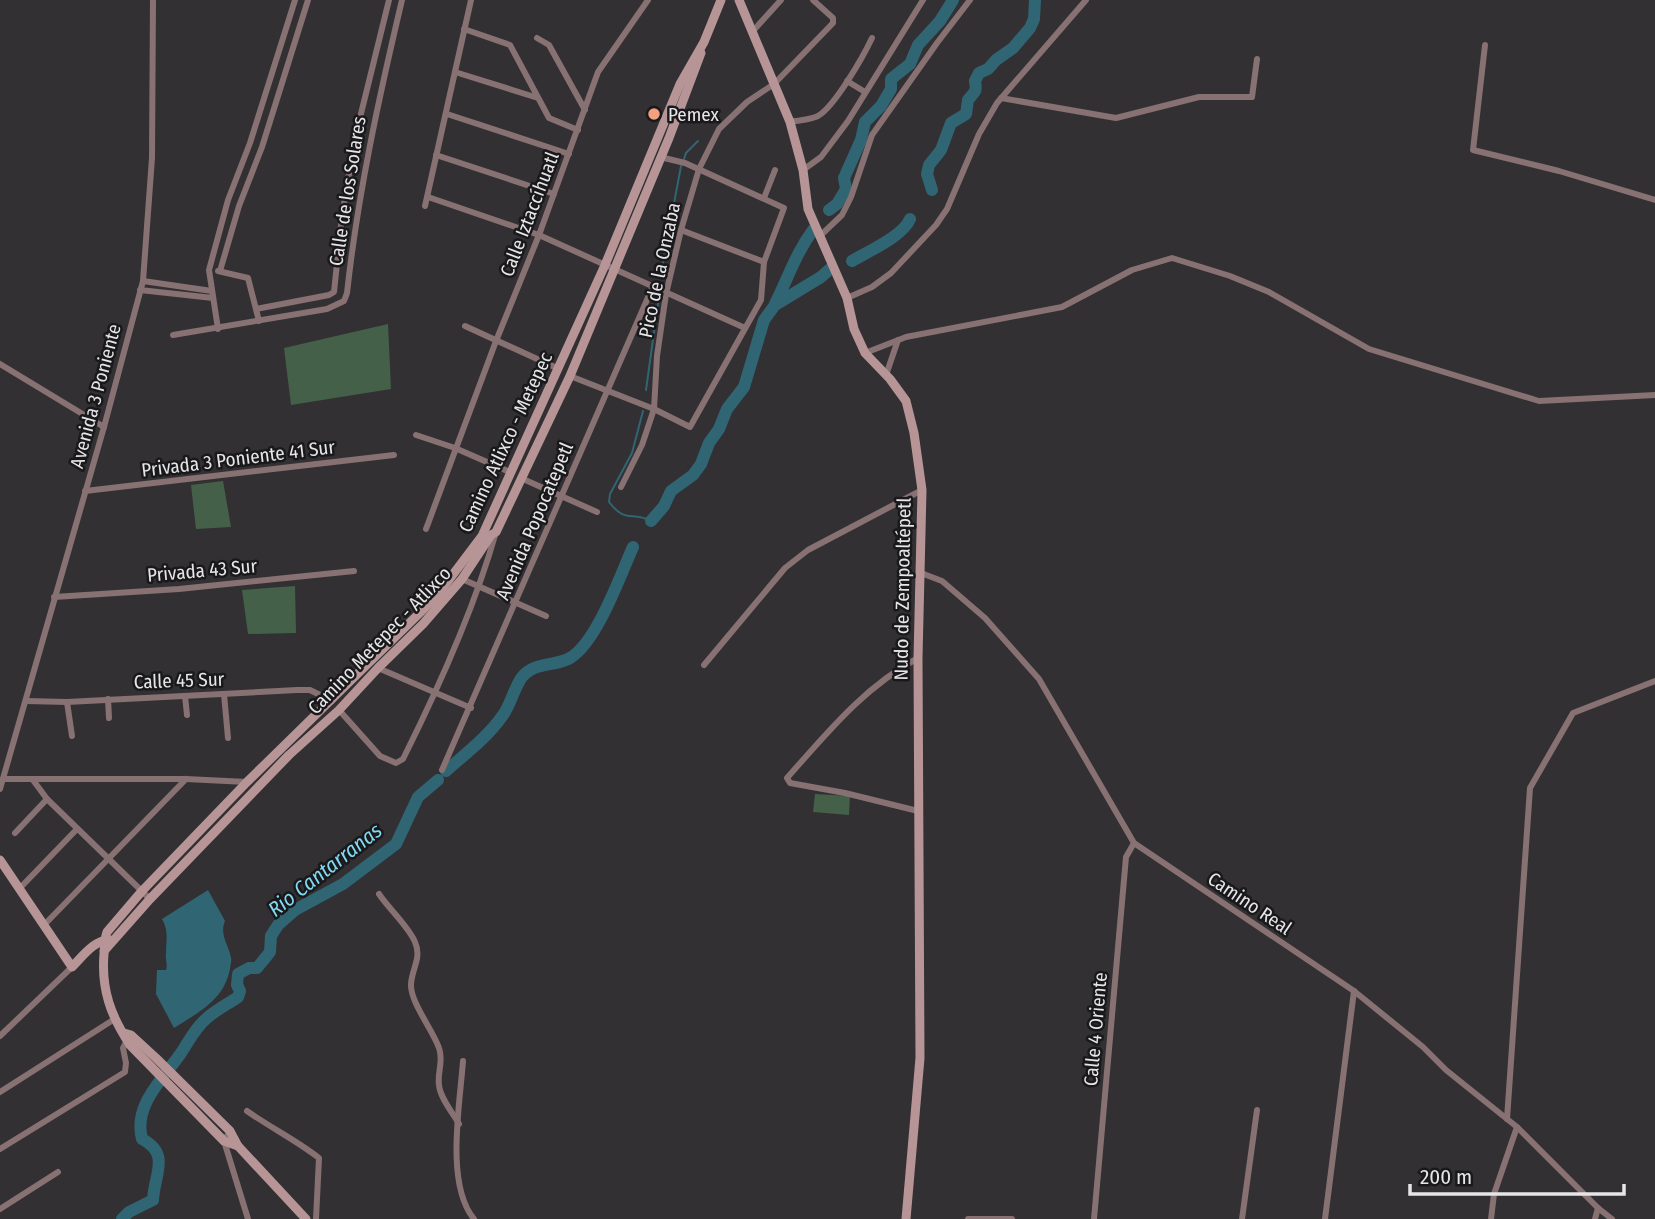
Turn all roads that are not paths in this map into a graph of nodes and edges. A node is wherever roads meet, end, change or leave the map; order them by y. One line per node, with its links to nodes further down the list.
1 (153, 0): 54 (street, Avenida 3 Poniente)
2 (295, 0): 33 (street)
3 (308, 0): 34 (street)
4 (389, 0): 31 (street, Calle de los Solares)
5 (402, 0): 32 (street, Calle de los Solares)
6 (471, 0): 15 (street)
7 (648, 0): 27 (street, Calle Iztaccíhuatl)
8 (721, 0): 37 (main road, Camino Metepec - Atlixco)
9 (739, 0): 16 (main road, Nudo de Zempoaltépetl)
10 (781, 0): 16 (street)
11 (813, 0): 23 (street, Pico de la Onzaba)
12 (923, 0): 24 (street)
13 (971, 0): 48 (street)
14 (1086, 0): 26 (street)
15 (464, 29): 21 (street); 25 (street)
16 (752, 31): 23 (main road, Nudo de Zempoaltépetl)
17 (537, 38): 27 (street)
18 (872, 38): 22 (street)
19 (1485, 45): 44 (street)
20 (1258, 59): 26 (street)
21 (455, 72): 25 (street); 28 (street)
22 (847, 81): 24 (street); 29 (street)
23 (774, 84): 29 (main road, Nudo de Zempoaltépetl); 38 (street, Pico de la Onzaba)
24 (865, 92): 40 (street)
25 (538, 98): 30 (street)
26 (1001, 98): 59 (street)
27 (585, 110): 30 (street, Calle Iztaccíhuatl)
28 (446, 114): 35 (street); 36 (street)
29 (790, 122): 40 (main road, Nudo de Zempoaltépetl)
30 (578, 130): 36 (street, Calle Iztaccíhuatl)
31 (355, 138): 32 (street); 60 (street, Calle de los Solares)
32 (370, 139): 61 (street, Calle de los Solares)
33 (250, 143): 34 (street); 52 (street)
34 (262, 147): 53 (street)
35 (436, 155): 41 (street); 42 (street)
36 (569, 155): 41 (street, Calle Iztaccíhuatl)
37 (657, 156): 38 (street); 50 (main road, Camino Atlixco - Metepec); 51 (main road, Camino Metepec - Atlixco)
38 (699, 169): 43 (street); 46 (street, Pico de la Onzaba)
39 (775, 170): 43 (street)
40 (803, 170): 48 (main road, Nudo de Zempoaltépetl)
41 (554, 194): 47 (street, Calle Iztaccíhuatl)
42 (428, 197): 45 (street); 47 (street)
43 (764, 198): 49 (street)
44 (1655, 200)
45 (425, 206)
46 (681, 230): 49 (street); 57 (street, Pico de la Onzaba)
47 (539, 235): 50 (street); 67 (street, Calle Iztaccíhuatl)
48 (821, 235): 59 (main road, Nudo de Zempoaltépetl)
49 (764, 262): 63 (street)
50 (605, 265): 51 (street); 70 (main road, Camino Atlixco - Metepec)
51 (615, 269): 55 (street); 72 (main road, Camino Metepec - Atlixco)
52 (209, 270): 53 (street); 58 (street)
53 (220, 271): 60 (street)
54 (143, 281): 56 (street, Avenida 3 Poniente); 58 (street)
55 (653, 286): 57 (street); 73 (street, Avenida Popocatepetl)
56 (140, 290): 58 (street); 76 (street, Avenida 3 Poniente)
57 (666, 294): 63 (street); 75 (street, Pico de la Onzaba)
58 (213, 295): 64 (street)
59 (847, 298): 68 (main road, Nudo de Zempoaltépetl)
60 (256, 309): 61 (street)
61 (258, 321): 64 (street, Calle de los Solares)
62 (465, 326): 67 (street)
63 (745, 328): 75 (street)
64 (218, 329): 65 (street, Calle de los Solares)
65 (173, 335)
66 (898, 340): 68 (street); 71 (street); 74 (street)
67 (496, 341): 70 (street); 78 (street, Calle Iztaccíhuatl)
68 (865, 353): 71 (main road, Nudo de Zempoaltépetl)
69 (0, 364): 76 (street)
70 (559, 369): 80 (main road, Camino Atlixco - Metepec)
71 (886, 375): 83 (main road, Nudo de Zempoaltépetl)
72 (570, 376): 73 (street); 81 (main road, Camino Metepec - Atlixco)
73 (606, 391): 75 (street); 85 (street, Avenida Popocatepetl)
74 (1655, 395)
75 (654, 409): 82 (street, Pico de la Onzaba)
76 (104, 427): 84 (street, Avenida 3 Poniente)
77 (416, 435): 78 (street)
78 (455, 448): 80 (street); 87 (street, Calle Iztaccíhuatl)
79 (394, 455): 84 (street, Privada 3 Poniente 41 Sur)
80 (512, 473): 105 (main road, Camino Atlixco - Metepec)
81 (523, 479): 85 (street); 88 (main road, Camino Metepec - Atlixco)
82 (621, 487)
83 (922, 490): 90 (main road, Nudo de Zempoaltépetl); 97 (street)
84 (85, 491): 93 (street, Avenida 3 Poniente)
85 (563, 497): 86 (street); 94 (street, Avenida Popocatepetl)
86 (597, 512)
87 (426, 529)
88 (496, 532): 91 (main road, Camino Metepec - Atlixco); 92 (street)
89 (354, 571): 93 (street, Privada 43 Sur)
90 (921, 573): 96 (main road, Nudo de Zempoaltépetl); 125 (street, Camino Real)
91 (462, 579): 92 (street); 98 (main road, Camino Metepec - Atlixco)
92 (478, 585): 94 (street); 100 (street)
93 (54, 597): 104 (street, Avenida 3 Poniente)
94 (516, 604): 95 (street); 107 (street, Avenida Popocatepetl)
95 (546, 617)
96 (918, 658): 120 (main road, Nudo de Zempoaltépetl); 120 (street)
97 (704, 665)
98 (378, 668): 100 (street); 108 (main road, Camino Metepec - Atlixco)
99 (1655, 681): 144 (street)
100 (436, 692): 107 (street); 108 (street)
101 (224, 694): 102 (street, Calle 45 Sur); 105 (street, Calle 45 Sur); 112 (street)
102 (186, 696): 103 (street, Calle 45 Sur); 109 (street)
103 (108, 699): 106 (street, Calle 45 Sur); 110 (street)
104 (26, 701): 106 (street, Calle 45 Sur); 114 (street, Avenida 3 Poniente)
105 (331, 701): 117 (main road, Camino Atlixco - Metepec)
106 (67, 702): 111 (street)
107 (471, 708): 113 (street, Avenida Popocatepetl)
108 (341, 712): 124 (main road, Camino Metepec - Atlixco)
109 (187, 715)
110 (109, 718)
111 (72, 737)
112 (228, 738)
113 (443, 770)
114 (3, 779): 115 (street); 118 (street, Avenida 3 Poniente)
115 (33, 779): 116 (street); 119 (street)
116 (186, 779): 117 (street); 126 (street)
117 (247, 782): 122 (main road, Camino Atlixco - Metepec)
118 (0, 789)
119 (47, 799): 121 (street); 123 (street)
120 (918, 811): 158 (main road, Nudo de Zempoaltépetl)
121 (77, 829): 126 (street); 128 (street)
122 (201, 829): 124 (main road); 129 (main road, Camino Atlixco - Metepec)
123 (15, 833)
124 (210, 838): 131 (main road, Camino Metepec - Atlixco)
125 (1133, 843): 135 (street, Camino Real); 161 (street, Calle 4 Oriente)
126 (108, 859): 129 (street); 132 (street)
127 (0, 860): 128 (main road)
128 (20, 888): 132 (main road)
129 (142, 891): 131 (street); 133 (main road, Camino Atlixco - Metepec)
130 (379, 894): 145 (street)
131 (150, 899): 133 (main road, Camino Metepec - Atlixco)
132 (45, 924): 134 (main road)
133 (110, 940): 134 (main road); 136 (main road)
134 (72, 967): 137 (street)
135 (1354, 991): 144 (street, Camino Real); 163 (street)
136 (113, 1020): 138 (main road); 141 (street)
137 (0, 1035)
138 (127, 1036): 139 (main road); 150 (street)
139 (152, 1060): 147 (main road); 148 (main road)
140 (463, 1061): 145 (street)
141 (0, 1092)
142 (1257, 1110): 162 (street)
143 (247, 1111): 156 (street)
144 (1507, 1119): 146 (street, Camino Real)
145 (459, 1124): 157 (street)
146 (1517, 1127): 152 (street, Camino Real); 164 (street)
147 (230, 1131): 148 (street); 149 (main road)
148 (224, 1141): 149 (main road); 154 (street)
149 (238, 1146): 155 (main road)
150 (0, 1149)
151 (58, 1172): 153 (street)
152 (1598, 1208): 165 (street); 166 (street, Camino Real)
153 (0, 1209)
154 (248, 1219)
155 (306, 1219)
156 (316, 1219)
157 (474, 1219)
158 (906, 1219)
159 (968, 1219): 160 (street)
160 (1012, 1219)
161 (1094, 1219)
162 (1242, 1219)
163 (1325, 1219)
164 (1491, 1219)
165 (1595, 1219)
166 (1612, 1219)

